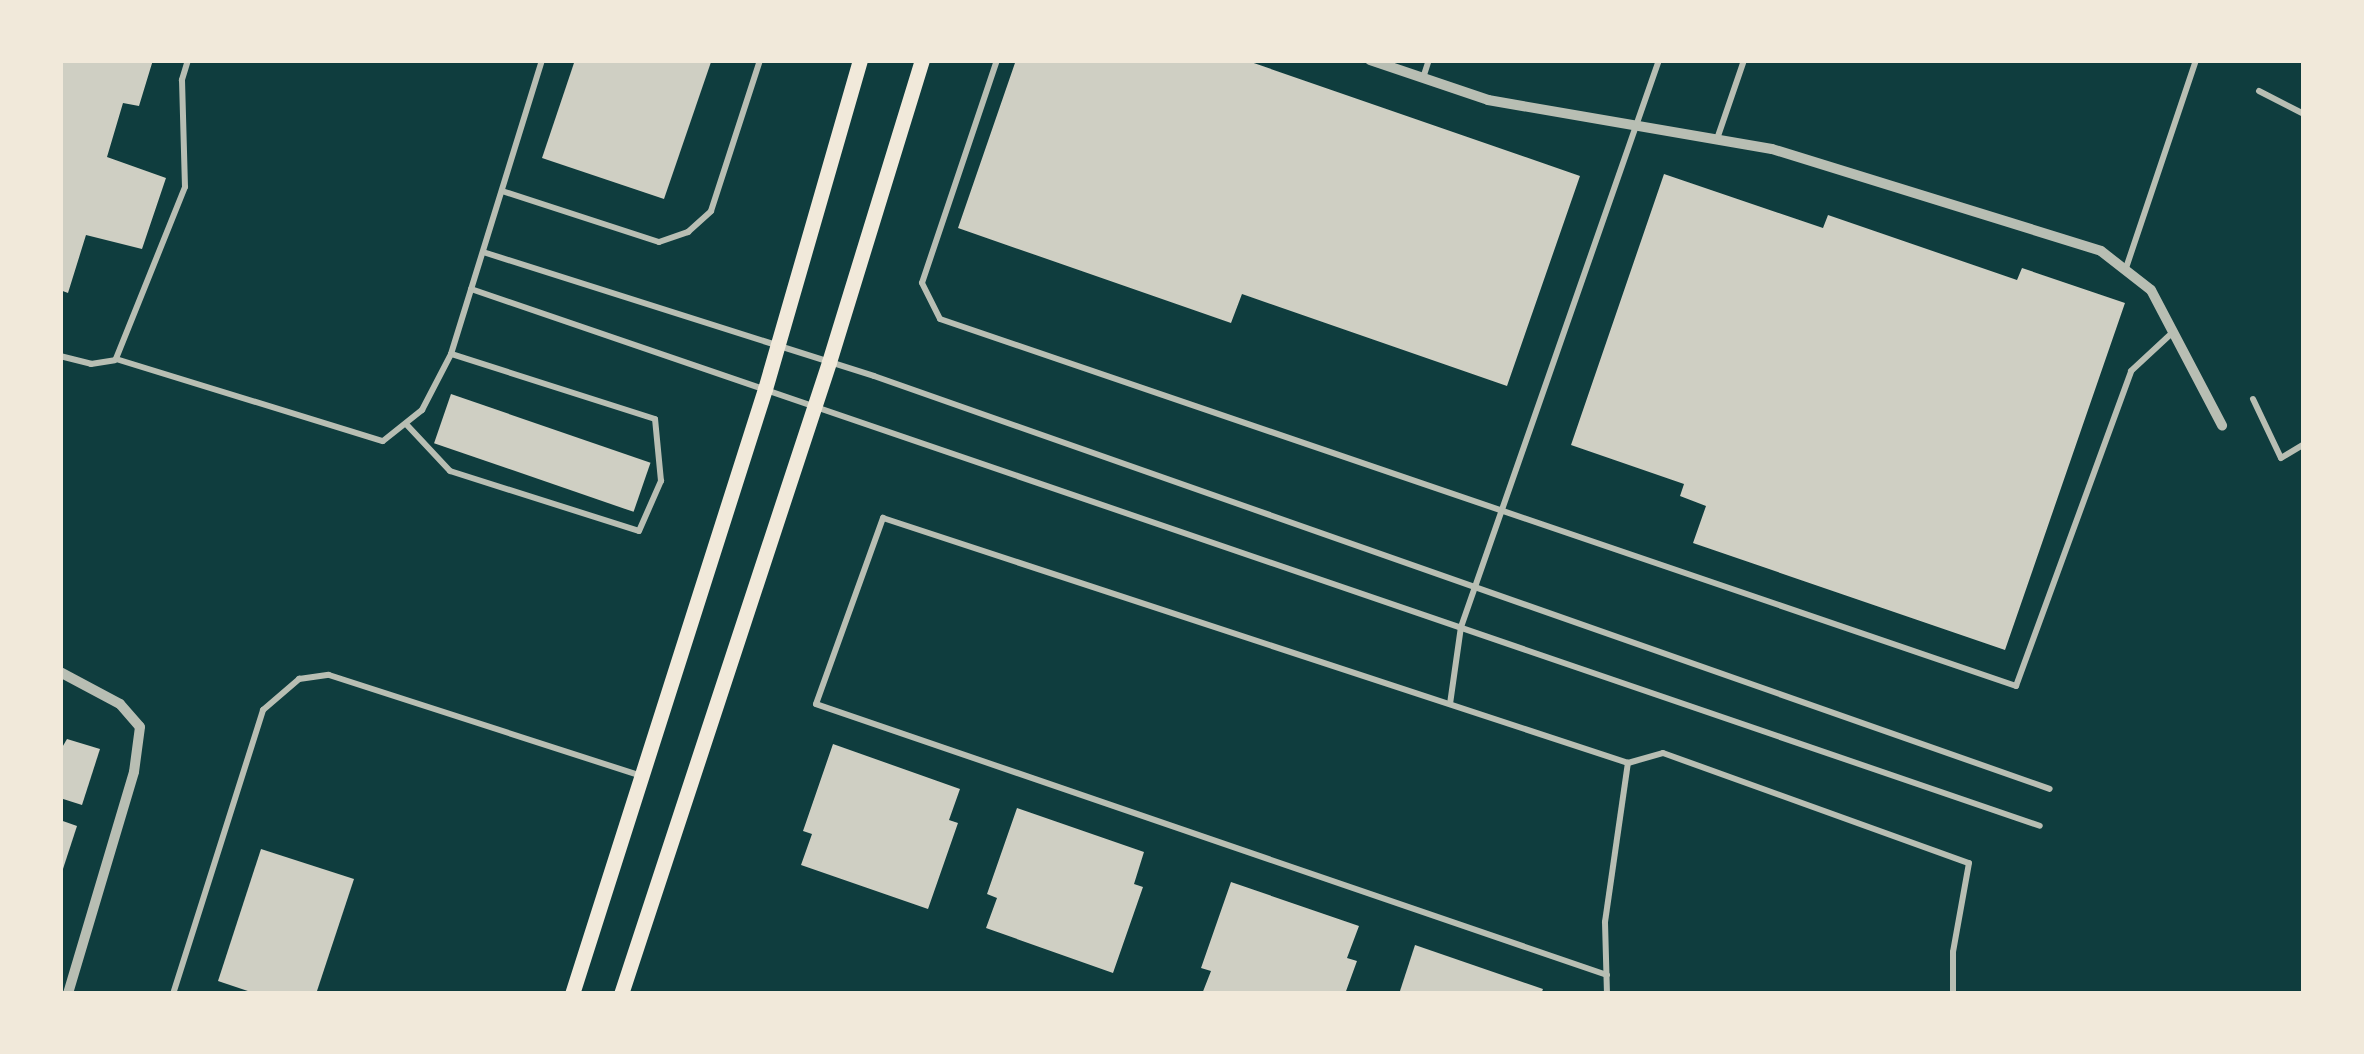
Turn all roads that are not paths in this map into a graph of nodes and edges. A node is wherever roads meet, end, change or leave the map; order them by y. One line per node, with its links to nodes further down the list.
1 (188, 60): 25 (lane)
2 (542, 60): 17 (lane)
3 (760, 60): 17 (lane)
4 (860, 60): 22 (main road)
5 (922, 60): 26 (main road)
6 (997, 60): 33 (lane)
7 (1370, 60): 12 (street)
8 (1429, 60): 12 (lane)
9 (1659, 60): 15 (lane)
10 (1744, 60): 16 (lane)
11 (2196, 60): 19 (lane)
12 (1423, 78): 15 (street)
13 (2259, 91): 14 (lane)
14 (2304, 114)
15 (1638, 125): 16 (street); 33 (lane)
16 (1717, 139): 19 (street)
17 (502, 190): 18 (lane)
18 (483, 252): 20 (lane); 22 (lane)
19 (2126, 268): 21 (street)
20 (471, 289): 23 (lane); 27 (lane)
21 (2172, 333): 31 (street); 33 (lane)
22 (777, 346): 26 (lane); 27 (main road)
23 (451, 354): 30 (lane); 30 (lane)
24 (60, 356): 25 (lane)
25 (116, 359): 30 (lane)
26 (830, 362): 29 (main road); 34 (lane)
27 (765, 389): 29 (lane); 39 (main road)
28 (2253, 399): 32 (lane)
29 (814, 408): 35 (lane); 46 (main road)
30 (407, 424)
31 (2222, 425)
32 (2304, 445)
33 (1501, 514): 34 (lane)
34 (1475, 588): 35 (lane); 40 (lane)
35 (1460, 627): 37 (lane); 41 (lane)
36 (60, 672): 43 (street)
37 (1450, 704): 38 (lane); 42 (lane)
38 (1628, 763): 42 (lane); 48 (lane)
39 (641, 776): 44 (lane); 45 (main road)
40 (2050, 789)
41 (2039, 826)
42 (1607, 975): 47 (lane)
43 (68, 994)
44 (173, 994)
45 (572, 994)
46 (621, 994)
47 (1607, 994)
48 (1953, 994)

